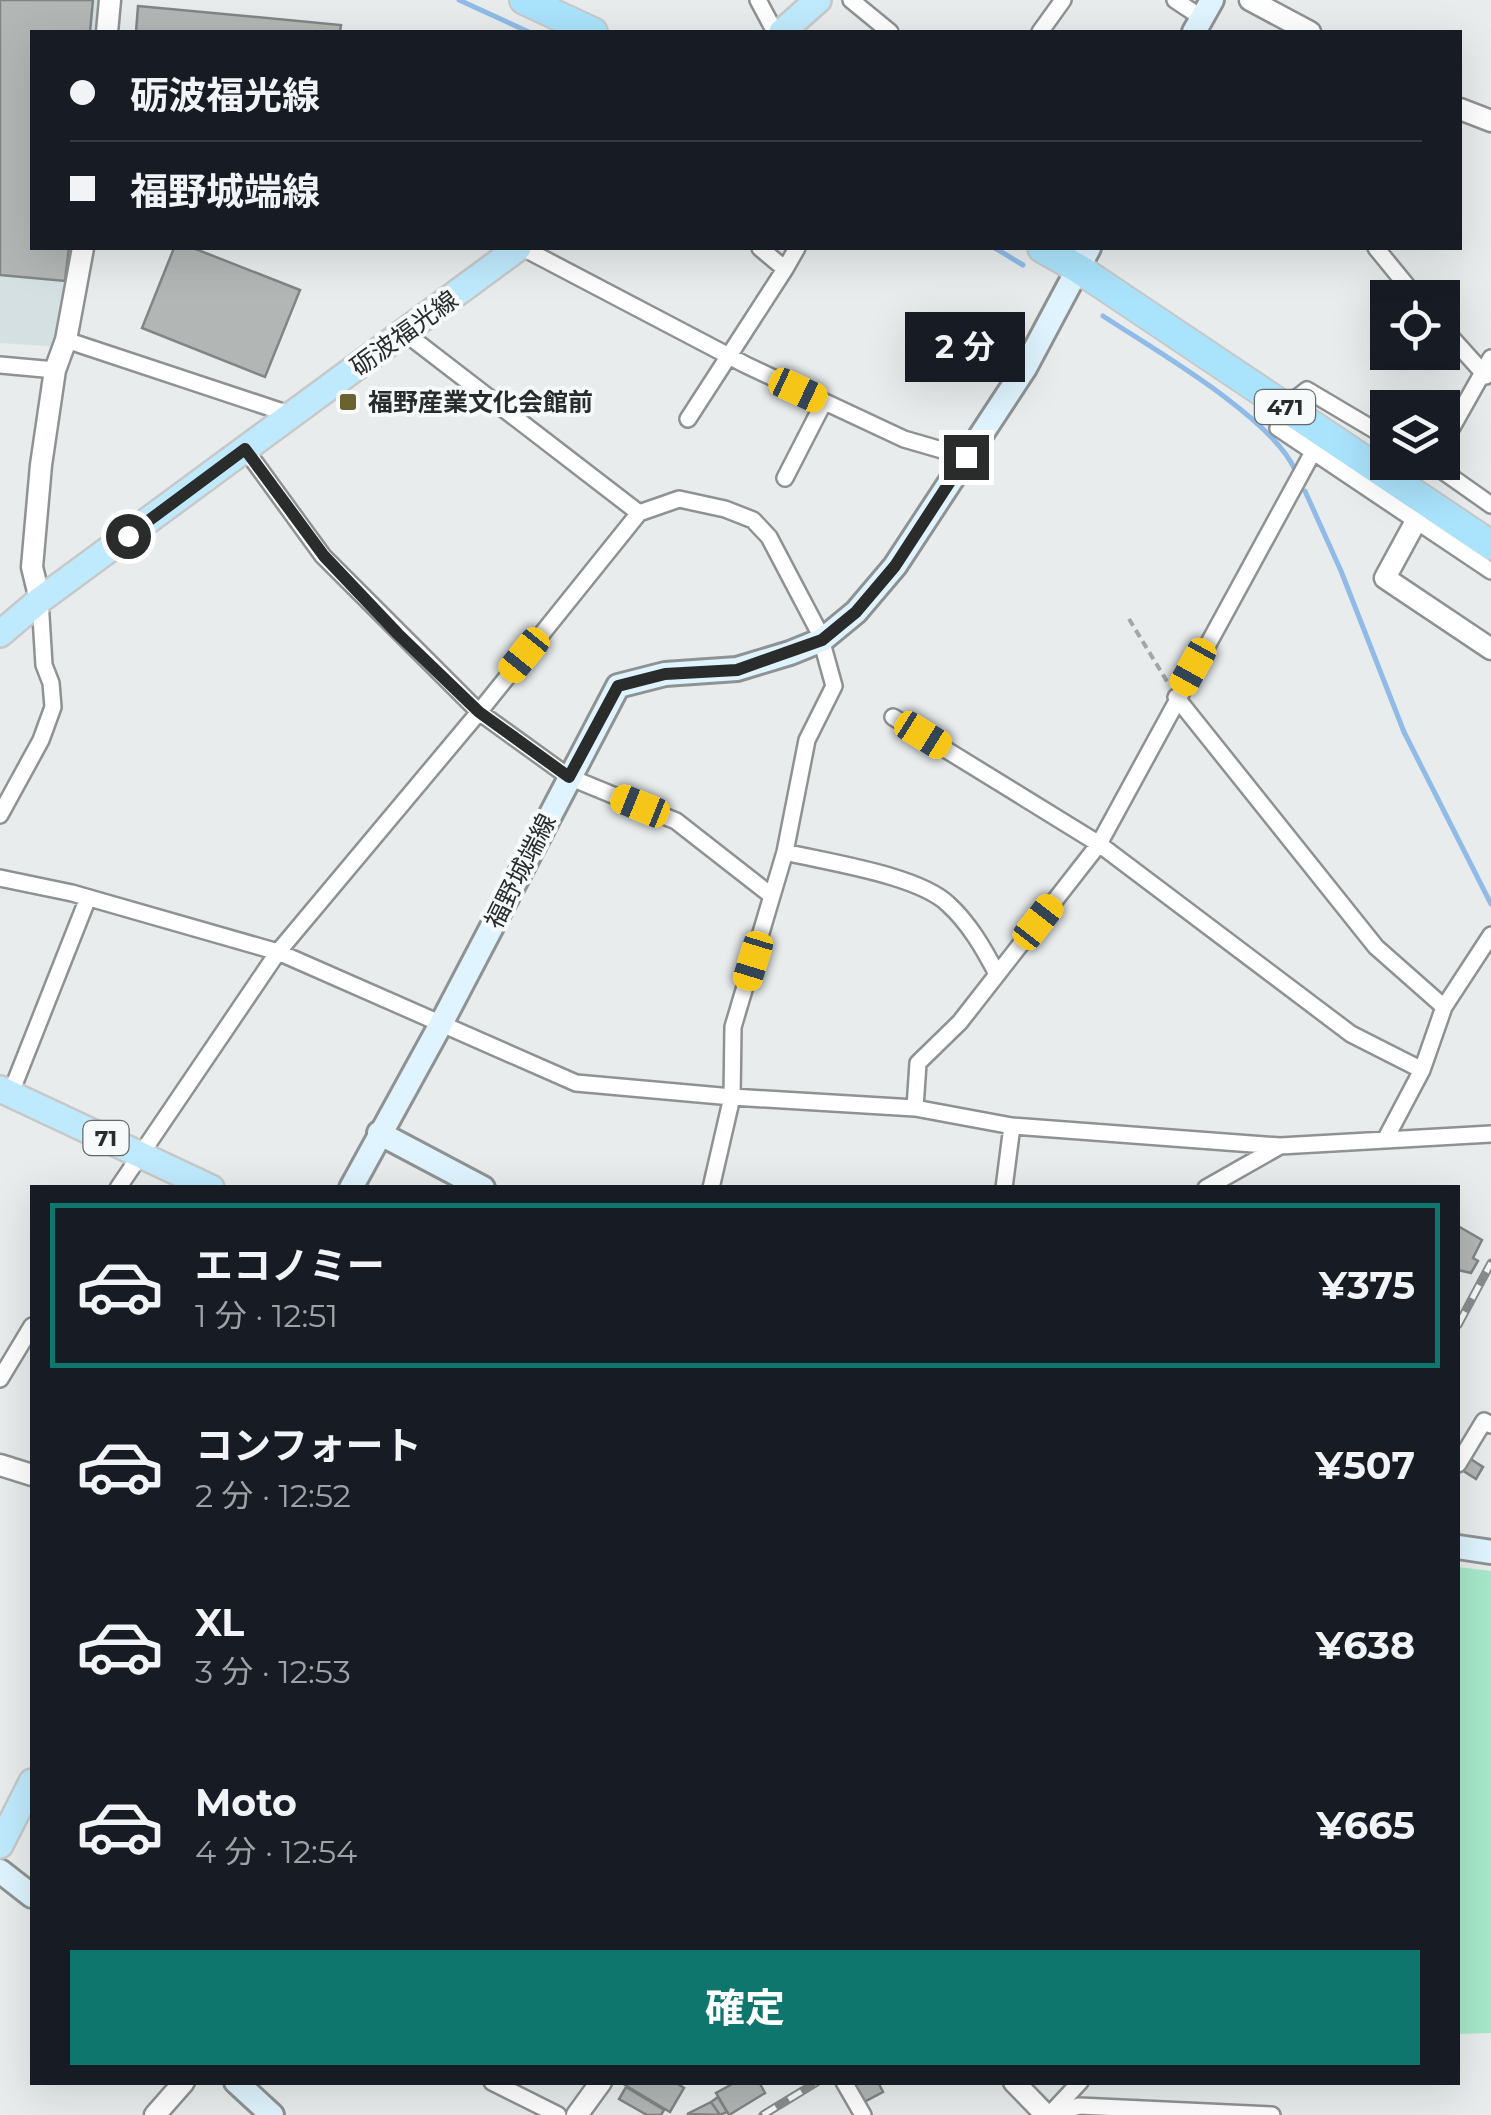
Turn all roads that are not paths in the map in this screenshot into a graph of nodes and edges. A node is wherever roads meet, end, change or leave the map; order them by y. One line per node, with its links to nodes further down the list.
1 (110, 0): 10 (street)
2 (524, 0): 11 (highway)
3 (758, 0): 12 (street)
4 (818, 0): 13 (main road)
5 (851, 0): 14 (street)
6 (1063, 0): 15 (street)
7 (1175, 0): 9 (street)
8 (1250, 0): 16 (street)
9 (1202, 17)
10 (107, 30)
11 (590, 30)
12 (777, 30)
13 (780, 30)
14 (888, 30)
15 (1041, 30)
16 (1306, 30)
17 (1462, 110): 18 (street)
18 (1491, 121)
19 (83, 250): 30 (street)
20 (518, 250): 29 (main road, 砺波福光線)
21 (525, 250): 32 (street)
22 (762, 250): 27 (street)
23 (796, 250): 27 (street)
24 (1050, 250): 26 (highway, 471)
25 (1378, 250): 28 (street)
26 (1084, 258): 38 (highway, 471); 45 (main road, 福野城端線)
27 (785, 270): 32 (street)
28 (1403, 280)
29 (406, 332): 39 (main road, 砺波福光線); 49 (street)
30 (66, 340): 35 (street); 39 (street)
31 (1460, 348): 36 (street)
32 (729, 356): 37 (street); 41 (street)
33 (1491, 358): 36 (street)
34 (0, 365): 35 (street)
35 (54, 370): 53 (street)
36 (1486, 376): 40 (street)
37 (824, 402): 45 (street); 46 (street)
38 (1285, 407): 42 (street); 44 (street); 51 (highway, 471)
39 (292, 415): 43 (main road, 砺波福光線)
40 (1460, 417)
41 (688, 419)
42 (1370, 427)
43 (245, 449): 53 (main road, 砺波福光線); 58 (street)
44 (1313, 452): 50 (street); 57 (street)
45 (966, 457): 55 (main road, 福野城端線)
46 (786, 478)
47 (1456, 480): 48 (street)
48 (1491, 505)
49 (638, 513): 55 (street); 58 (street)
50 (1416, 521): 52 (street); 56 (street)
51 (1491, 545)
52 (1491, 572)
53 (40, 600): 54 (main road, 砺波福光線); 61 (street)
54 (0, 634)
55 (822, 640): 60 (main road, 福野城端線); 63 (street)
56 (1491, 649)
57 (1176, 698): 62 (street); 70 (street)
58 (479, 712): 60 (street); 68 (street)
59 (893, 717): 62 (street)
60 (569, 777): 65 (street); 71 (main road, 福野城端線)
61 (0, 815)
62 (1099, 844): 69 (street); 72 (street)
63 (785, 852): 65 (street); 69 (street)
64 (0, 878): 66 (street)
65 (772, 896): 74 (street)
66 (88, 898): 68 (street); 73 (street)
67 (1491, 935): 70 (street)
68 (278, 952): 71 (street); 81 (street)
69 (997, 974): 75 (street)
70 (1444, 1007): 72 (street)
71 (441, 1024): 74 (street); 77 (main road, 福野城端線)
72 (1422, 1070): 79 (street)
73 (5, 1092): 81 (main road, 71)
74 (732, 1097): 75 (street); 86 (street)
75 (915, 1108): 76 (street)
76 (1012, 1126): 80 (street); 87 (street)
77 (379, 1133): 84 (main road, 福野城端線); 85 (main road)
78 (1491, 1134): 79 (street)
79 (1385, 1140): 80 (street)
80 (1280, 1146): 88 (street)
81 (139, 1153): 82 (street); 83 (main road, 71)
82 (120, 1185)
83 (205, 1185)
84 (353, 1185)
85 (477, 1185)
86 (712, 1185)
87 (1004, 1185)
88 (1211, 1185)
89 (30, 1329): 90 (street)
90 (0, 1379)
91 (1491, 1425): 92 (street)
92 (1460, 1461)
93 (0, 1464): 94 (street)
94 (30, 1474)
95 (1460, 1547): 96 (main road)
96 (1491, 1552)
97 (30, 1786): 98 (main road)
98 (0, 1844)
99 (0, 1871): 100 (main road)
100 (30, 1894)
101 (181, 2085): 108 (street)
102 (239, 2085): 109 (main road)
103 (498, 2085): 110 (street)
104 (599, 2085): 111 (street)
105 (846, 2085): 112 (street)
106 (1017, 2085): 113 (street)
107 (1077, 2085): 113 (street)
108 (155, 2115)
109 (272, 2115)
110 (558, 2115)
111 (577, 2115)
112 (863, 2115)
113 (1049, 2115): 114 (street)
114 (1272, 2115)

